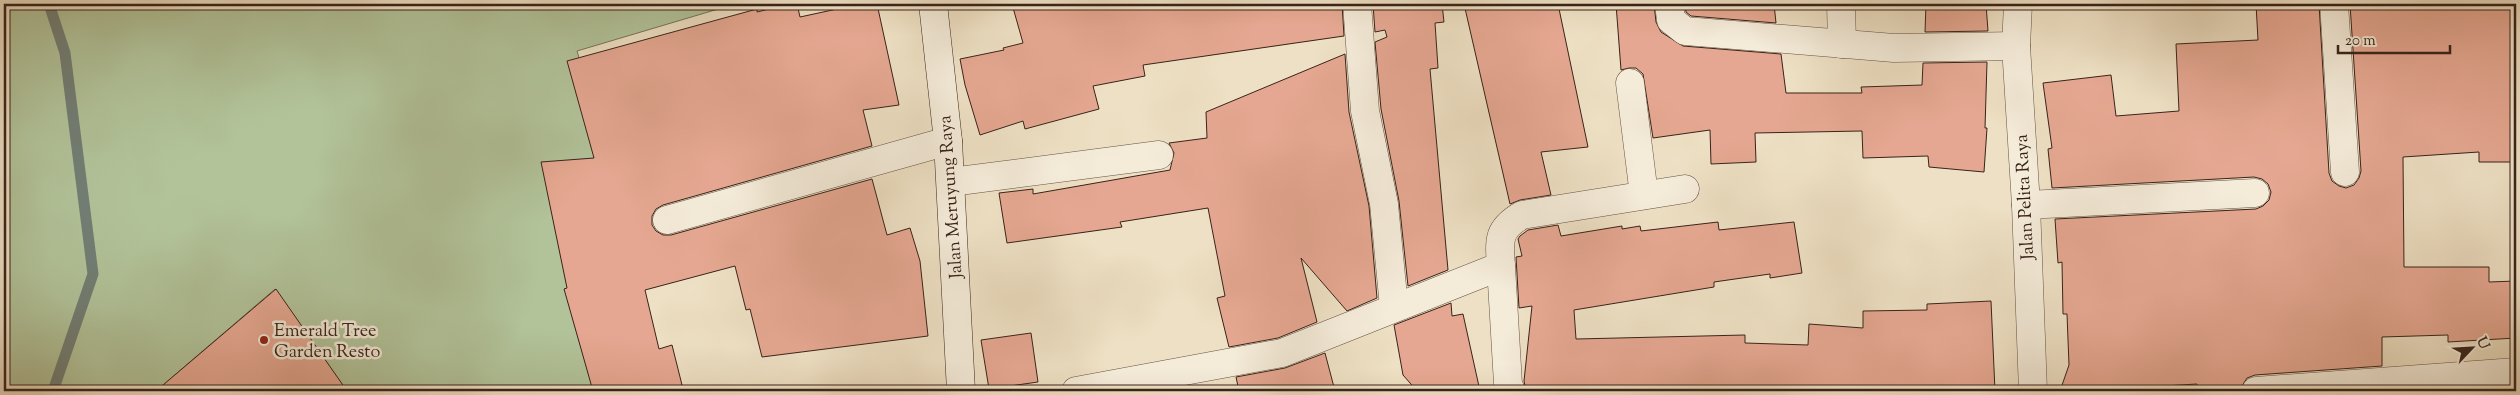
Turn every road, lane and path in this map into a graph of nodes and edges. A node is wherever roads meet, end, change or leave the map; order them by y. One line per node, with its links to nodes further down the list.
1 (932, 4): 10 (street, Jalan Meruyung Raya)
2 (1357, 4): 20 (street)
3 (1670, 4): 7 (street)
4 (1842, 4): 7 (street)
5 (2018, 4): 8 (street, Jalan Pelita Raya)
6 (2334, 4): 12 (street)
7 (1842, 44): 8 (street)
8 (2016, 46): 17 (street, Jalan Pelita Raya)
9 (1630, 83): 16 (street)
10 (948, 141): 13 (street, Jalan Meruyung Raya); 18 (street)
11 (1159, 155): 13 (street)
12 (2345, 172)
13 (951, 182): 22 (street, Jalan Meruyung Raya)
14 (1685, 189): 16 (street)
15 (2254, 193): 17 (street)
16 (1644, 195): 19 (street)
17 (2026, 204): 25 (street, Jalan Pelita Raya)
18 (667, 220)
19 (1501, 266): 20 (street); 24 (street)
20 (1394, 307): 23 (street)
21 (2516, 372): 26 (street)
22 (961, 391)
23 (1076, 391)
24 (1511, 391)
25 (2033, 391)
26 (2256, 391)

